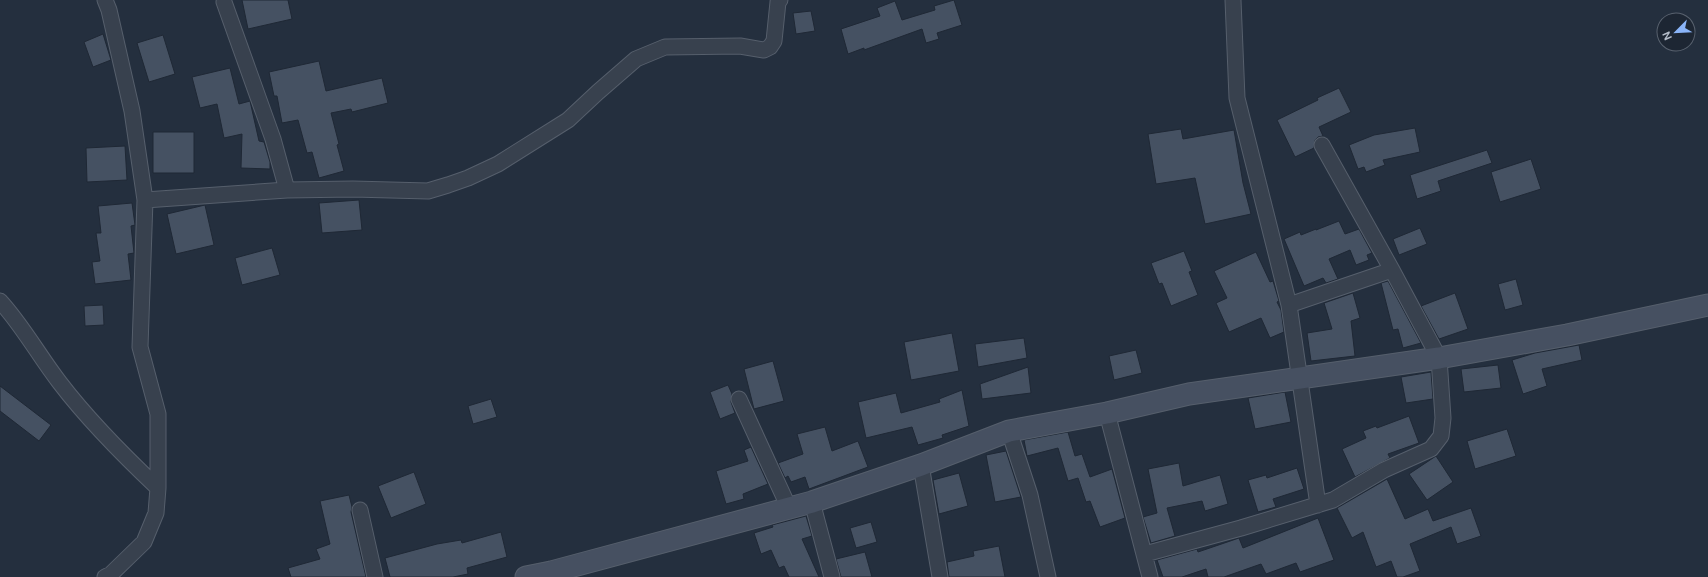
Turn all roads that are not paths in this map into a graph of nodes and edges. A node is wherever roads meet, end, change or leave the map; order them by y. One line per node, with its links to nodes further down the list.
1 (105, 0): 7 (street)
2 (780, 0): 6 (street)
3 (1234, 0): 10 (street)
4 (224, 2): 6 (street)
5 (1322, 145): 8 (street)
6 (287, 190): 7 (street)
7 (145, 200): 18 (street)
8 (1392, 270): 10 (street); 12 (street)
9 (0, 301): 18 (street)
10 (1289, 305): 13 (street)
11 (1708, 305): 12 (street)
12 (1439, 358): 13 (street); 20 (street)
13 (1301, 378): 15 (street); 20 (street)
14 (739, 399): 21 (street)
15 (1108, 413): 16 (street); 23 (street)
16 (1009, 431): 17 (street); 29 (street)
17 (921, 465): 19 (street); 28 (street)
18 (158, 488): 24 (street)
19 (812, 502): 21 (street); 27 (street)
20 (1318, 505): 23 (street)
21 (789, 508): 26 (street)
22 (360, 510): 25 (street)
23 (1145, 554): 30 (street)
24 (105, 577)
25 (375, 577)
26 (526, 577)
27 (832, 577)
28 (940, 577)
29 (1048, 577)
30 (1150, 577)

